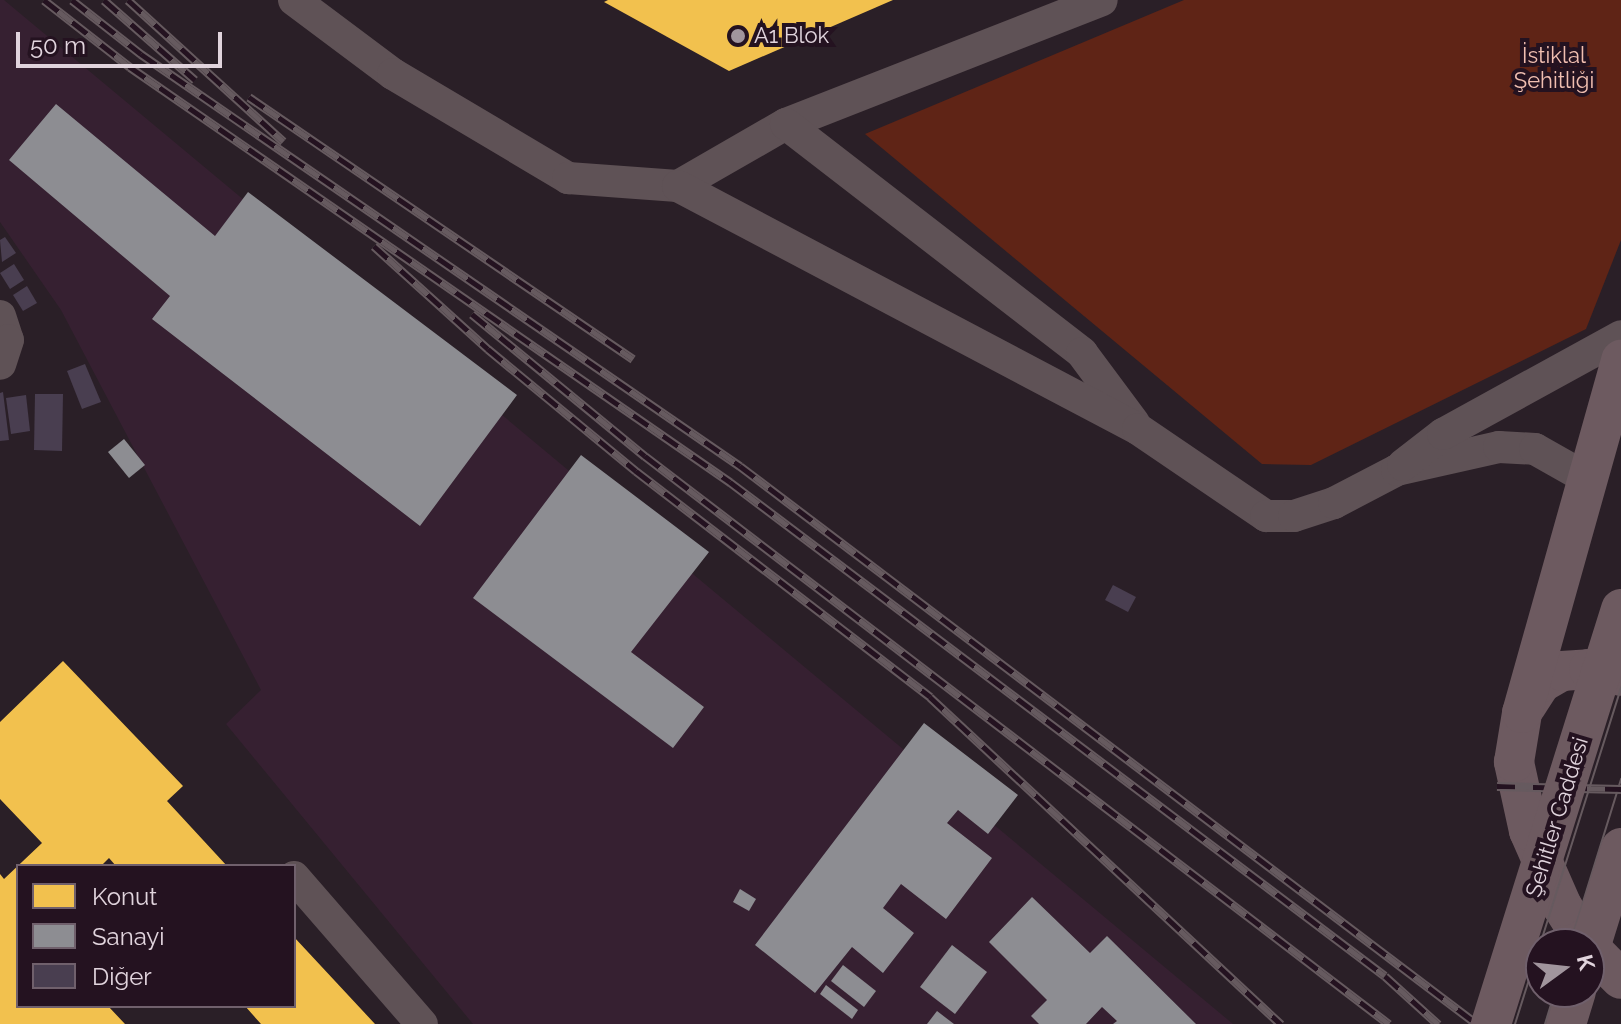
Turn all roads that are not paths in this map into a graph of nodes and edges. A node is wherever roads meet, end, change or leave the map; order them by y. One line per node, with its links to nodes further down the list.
1 (294, 0): 4 (street)
2 (1102, 0): 3 (street)
3 (786, 124): 4 (street); 9 (street)
4 (678, 186): 9 (street)
5 (0, 316): 8 (street)
6 (1621, 336): 10 (street)
7 (1621, 360): 11 (main road)
8 (0, 364)
9 (1138, 429): 10 (street)
10 (1397, 470): 11 (street)
11 (1588, 479): 14 (main road)
12 (1621, 609): 24 (main road, Şehitler Caddesi, bridge)
13 (1621, 676): 14 (main road)
14 (1522, 713): 16 (main road)
15 (1621, 848): 20 (main road, bridge)
16 (1537, 849): 18 (main road); 19 (main road)
17 (296, 878): 23 (street)
18 (1621, 893)
19 (1578, 928)
20 (1594, 928)
21 (1605, 963): 22 (main road)
22 (1621, 979)
23 (422, 1024)
24 (1491, 1024)

